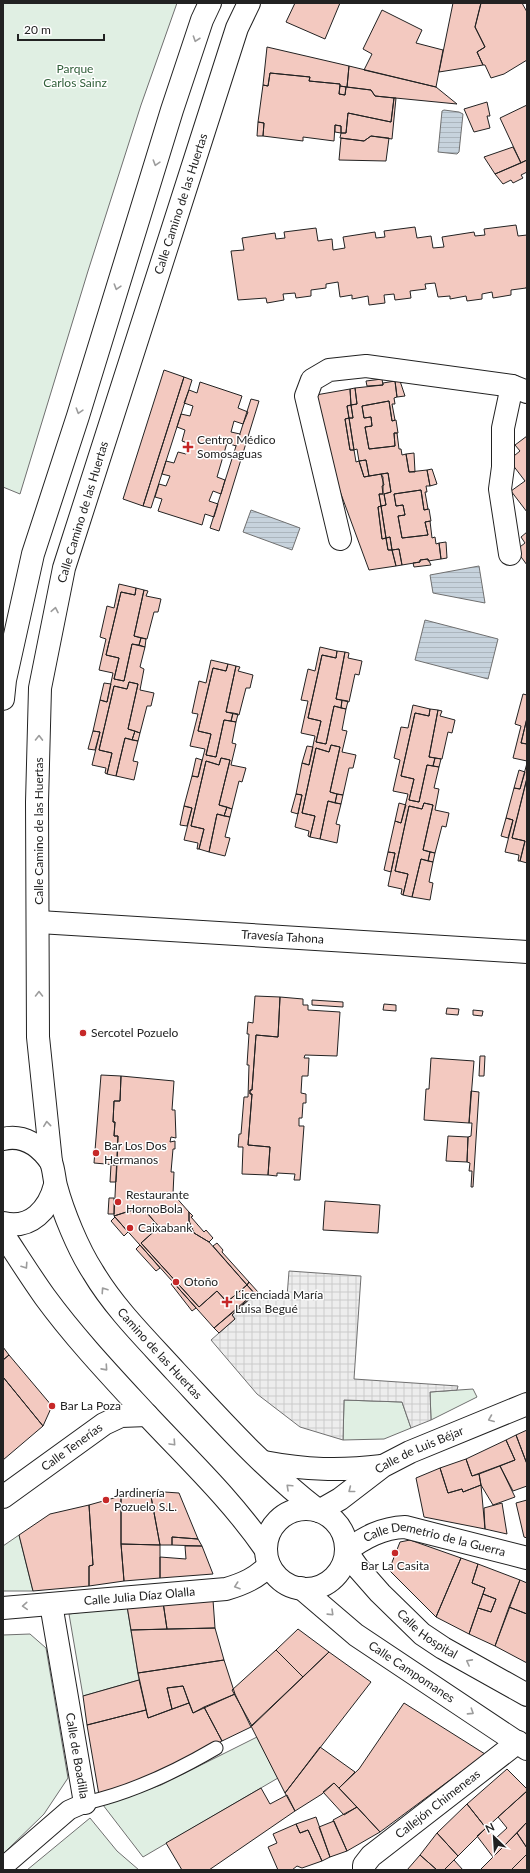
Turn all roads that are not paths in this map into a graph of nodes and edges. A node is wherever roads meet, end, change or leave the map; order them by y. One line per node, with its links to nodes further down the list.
1 (210, 3): 6 (main road, one-way to 6)
2 (249, 3): 7 (main road, Calle Camino de las Huertas, one-way to 2)
3 (519, 389): 4 (main road); 5 (main road)
4 (340, 539)
5 (510, 554)
6 (3, 699)
7 (39, 922): 8 (main road, Travesía Tahona); 10 (main road, Calle Camino de las Huertas, one-way to 7)
8 (527, 952)
9 (3, 1140): 10 (main road)
10 (51, 1162): 11 (main road, Camino de las Huertas)
11 (55, 1185): 12 (main road); 16 (main road, Camino de las Huertas, one-way to 11)
12 (3, 1223)
13 (3, 1234): 15 (main road, one-way to 15)
14 (527, 1404): 17 (main road, Calle de Luis Béjar, one-way to 17)
15 (147, 1415): 18 (main road, Calle Tenerías); 21 (main road, one-way to 21)
16 (264, 1462): 17 (main road); 19 (main road, Camino de las Huertas, one-way to 16)
17 (383, 1466): 19 (main road, Calle de Luis Béjar, one-way to 19)
18 (3, 1497)
19 (319, 1511): 20 (main road); 21 (main road)
20 (346, 1550): 22 (main road, Calle Demetrio de la Guerra); 23 (main road); 26 (main road, Calle Hospital, one-way to 20)
21 (268, 1557): 23 (main road); 24 (main road, Calle Julia Díaz Olalla, one-way to 24)
22 (527, 1558)
23 (301, 1588): 27 (main road, Calle Campomanes, one-way to 27)
24 (51, 1604): 25 (main road, Calle Julia Díaz Olalla, one-way to 25); 29 (main road, Calle de Boadilla)
25 (3, 1608)
26 (527, 1695)
27 (522, 1746): 31 (main road, Callejón Chimeneas)
28 (216, 1748): 29 (lane)
29 (85, 1803): 30 (street, Calle de Boadilla)
30 (3, 1867)
31 (364, 1870)

